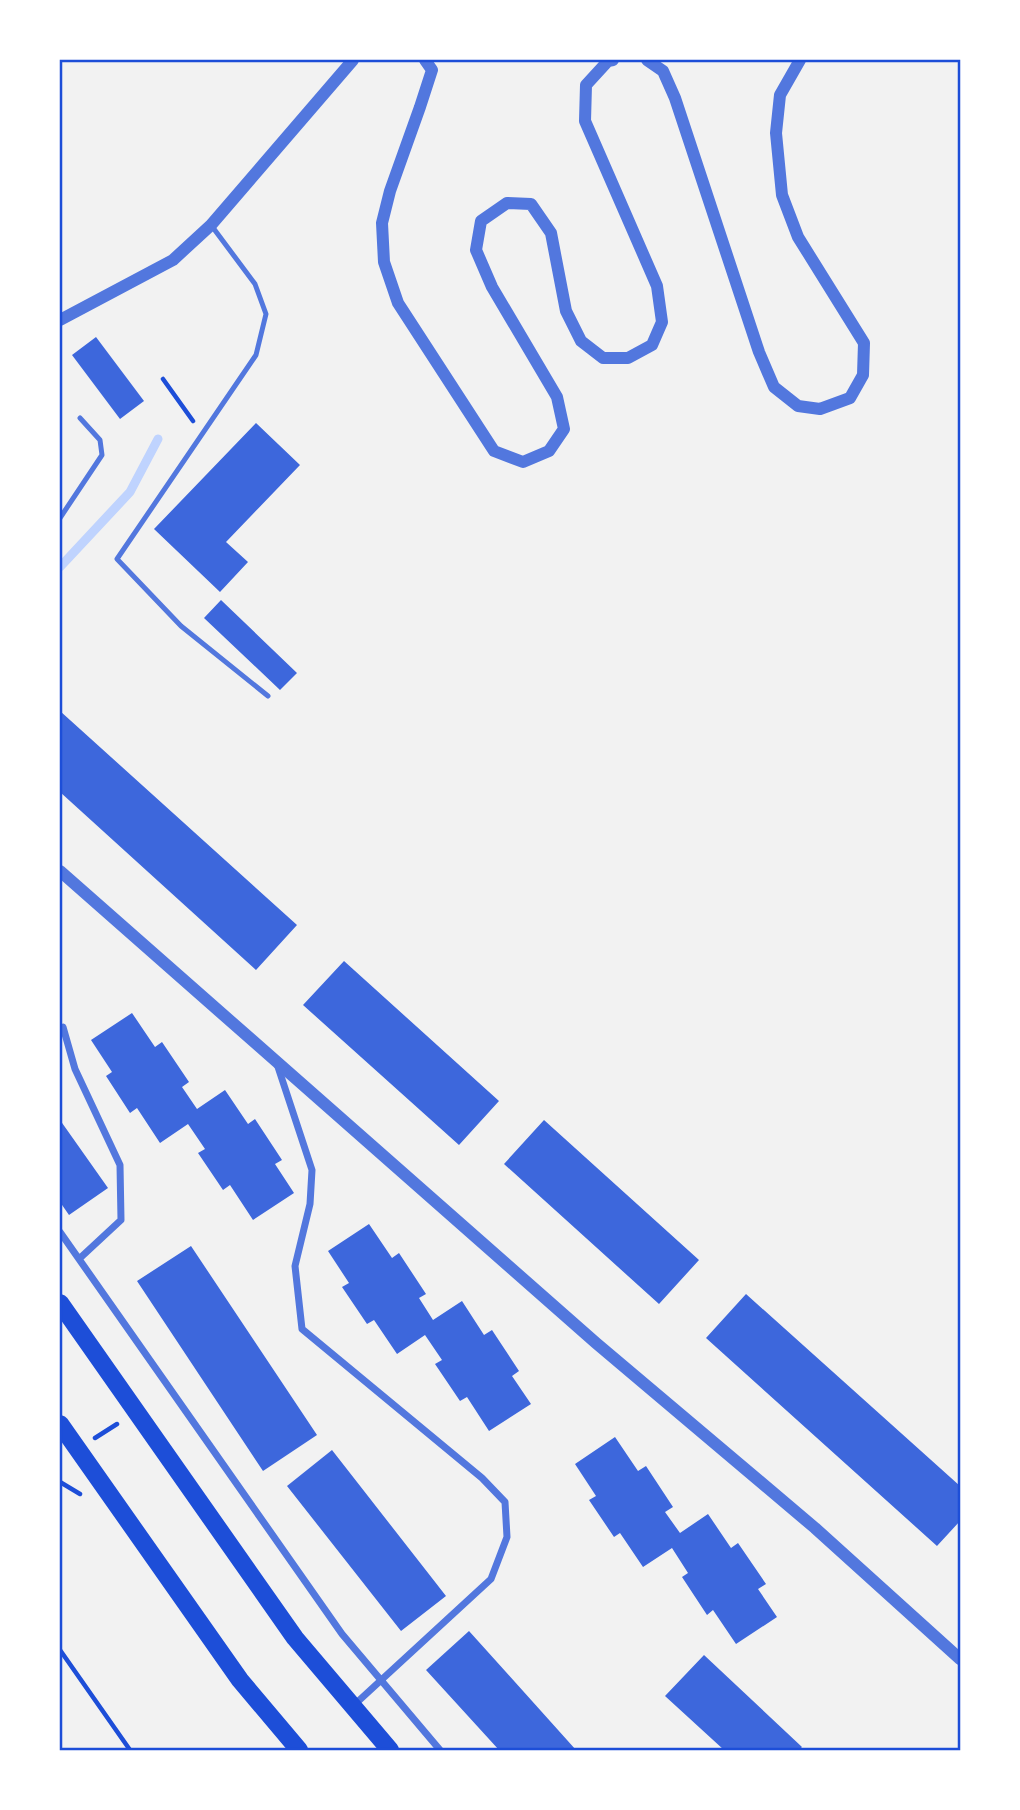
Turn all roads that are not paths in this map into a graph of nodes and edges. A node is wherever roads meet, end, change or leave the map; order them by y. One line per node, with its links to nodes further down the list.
1 (353, 60): 6 (street)
2 (425, 60): 3 (street)
3 (613, 60)
4 (646, 60): 5 (street)
5 (800, 60)
6 (211, 225): 7 (street); 10 (lane)
7 (60, 320)
8 (80, 418): 9 (lane)
9 (60, 518)
10 (268, 696)
11 (60, 871): 13 (street)
12 (63, 1027): 15 (street)
13 (276, 1060): 18 (street); 19 (street)
14 (60, 1232): 15 (street)
15 (79, 1259): 19 (street)
16 (60, 1303): 20 (main road)
17 (60, 1424): 21 (main road)
18 (961, 1659)
19 (381, 1680): 20 (street); 23 (street)
20 (353, 1707): 22 (main road)
21 (299, 1751)
22 (390, 1751)
23 (440, 1751)

